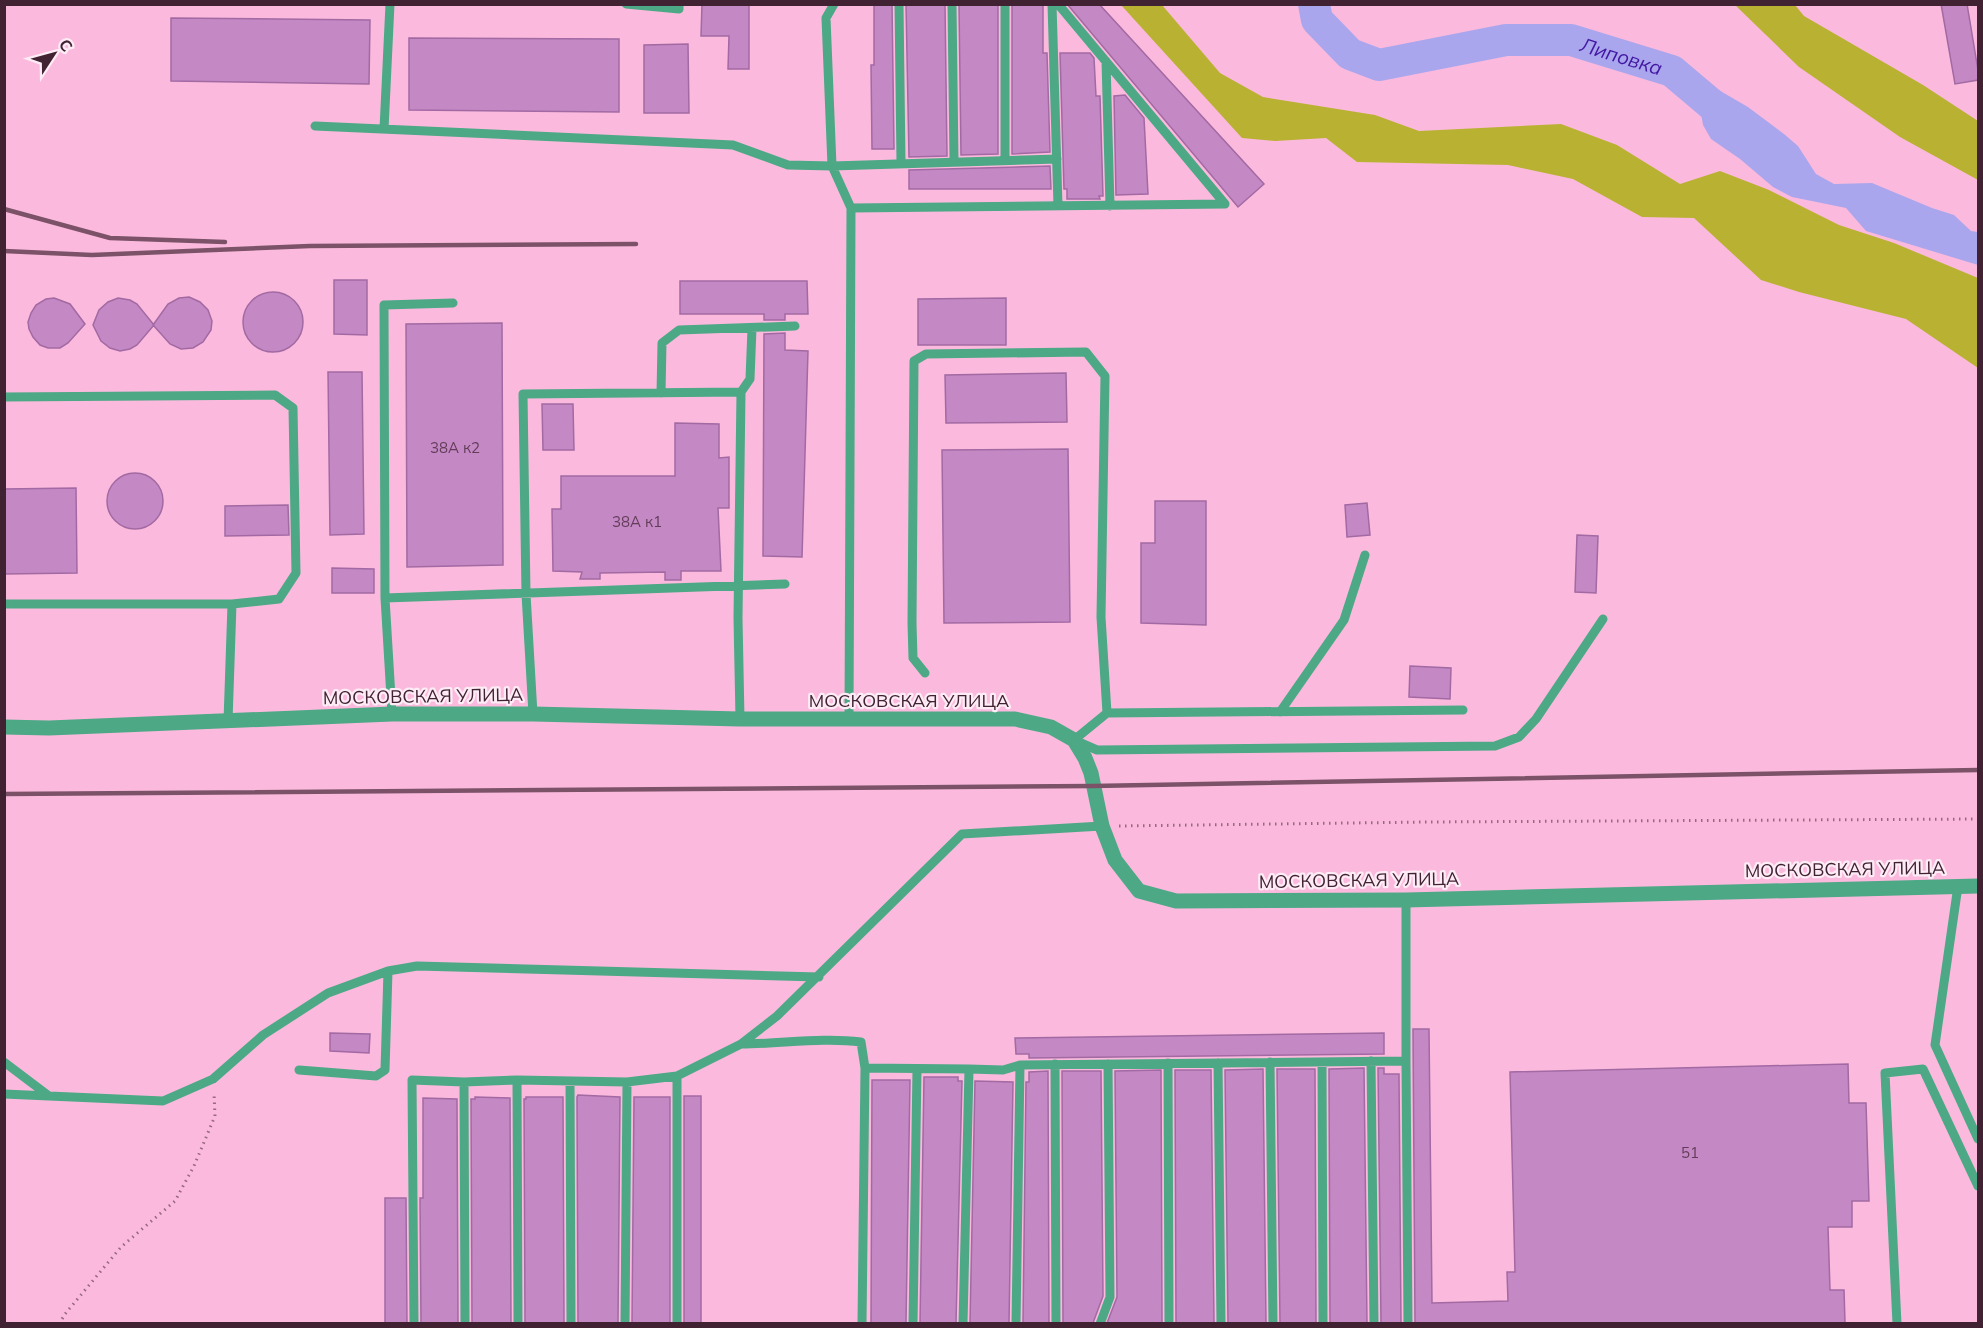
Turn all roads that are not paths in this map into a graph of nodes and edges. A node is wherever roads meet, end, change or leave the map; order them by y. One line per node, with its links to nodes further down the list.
1 (390, 4): 12 (lane)
2 (626, 4): 3 (lane)
3 (679, 4)
4 (834, 4): 17 (lane)
5 (899, 4): 16 (lane)
6 (952, 4): 15 (lane)
7 (1005, 4): 14 (lane)
8 (1052, 4): 13 (lane)
9 (1058, 4): 10 (lane)
10 (1106, 60): 19 (lane); 19 (lane)
11 (315, 126): 12 (lane)
12 (384, 129): 17 (lane)
13 (1057, 159): 14 (lane); 18 (lane)
14 (1005, 160): 15 (lane)
15 (954, 162): 16 (lane)
16 (901, 163): 17 (lane)
17 (832, 166): 20 (lane)
18 (1058, 206): 19 (lane); 20 (lane)
19 (1110, 206)
20 (852, 208): 42 (lane)
21 (453, 303): 31 (lane)
22 (795, 326): 23 (lane)
23 (752, 328): 24 (lane); 25 (lane)
24 (741, 392): 25 (lane); 29 (lane)
25 (662, 393): 30 (lane)
26 (4, 397): 33 (lane)
27 (1365, 555): 37 (lane)
28 (785, 584): 29 (lane)
29 (738, 587): 30 (lane); 41 (lane)
30 (526, 594): 31 (lane); 40 (lane)
31 (385, 598): 39 (lane)
32 (4, 604): 33 (lane)
33 (232, 604): 43 (lane)
34 (1603, 619): 45 (lane)
35 (925, 673): 38 (lane)
36 (1463, 710): 37 (lane)
37 (1280, 712): 38 (lane)
38 (1107, 713): 45 (lane)
39 (392, 714): 40 (street, МОСКОВСКАЯ УЛИЦА); 43 (street, МОСКОВСКАЯ УЛИЦА)
40 (533, 714): 41 (street, МОСКОВСКАЯ УЛИЦА)
41 (740, 719): 42 (street, МОСКОВСКАЯ УЛИЦА)
42 (849, 719): 45 (street, МОСКОВСКАЯ УЛИЦА)
43 (228, 721): 44 (street, МОСКОВСКАЯ УЛИЦА)
44 (4, 727)
45 (1074, 741): 46 (street, МОСКОВСКАЯ УЛИЦА)
46 (1102, 826): 50 (street, МОСКОВСКАЯ УЛИЦА); 52 (lane)
47 (1978, 880): 48 (street, МОСКОВСКАЯ УЛИЦА)
48 (1958, 886): 49 (street, МОСКОВСКАЯ УЛИЦА); 50 (street, МОСКОВСКАЯ УЛИЦА); 75 (lane)
49 (1978, 886)
50 (1406, 900): 55 (lane)
51 (388, 971): 52 (lane); 67 (lane); 74 (lane)
52 (819, 977): 53 (lane)
53 (741, 1044): 64 (lane); 68 (lane)
54 (1371, 1061): 55 (lane); 58 (lane); 93 (lane)
55 (1406, 1061): 94 (lane)
56 (4, 1062): 74 (lane)
57 (1270, 1062): 58 (lane); 60 (lane); 91 (lane)
58 (1322, 1062): 92 (lane)
59 (1168, 1063): 60 (lane); 62 (lane); 89 (lane)
60 (1218, 1063): 90 (lane)
61 (1055, 1064): 62 (lane); 63 (lane); 87 (lane)
62 (1108, 1064): 88 (lane)
63 (1020, 1065): 66 (lane); 86 (lane)
64 (865, 1068): 65 (lane); 83 (lane)
65 (917, 1069): 66 (lane); 84 (lane)
66 (969, 1070): 85 (lane)
67 (298, 1071)
68 (677, 1076): 72 (lane); 82 (lane)
69 (517, 1080): 70 (lane); 71 (lane); 79 (lane)
70 (570, 1081): 72 (lane); 80 (lane)
71 (464, 1082): 77 (lane); 78 (lane)
72 (627, 1082): 81 (lane)
73 (4, 1094): 74 (lane)
74 (49, 1096)
75 (1978, 1139)
76 (1978, 1186): 95 (lane)
77 (414, 1323)
78 (465, 1323)
79 (518, 1323)
80 (571, 1323)
81 (625, 1323)
82 (677, 1323)
83 (862, 1323)
84 (914, 1323)
85 (963, 1323)
86 (1016, 1323)
87 (1056, 1323)
88 (1100, 1323)
89 (1169, 1323)
90 (1221, 1323)
91 (1273, 1323)
92 (1323, 1323)
93 (1374, 1323)
94 (1408, 1323)
95 (1897, 1323)

